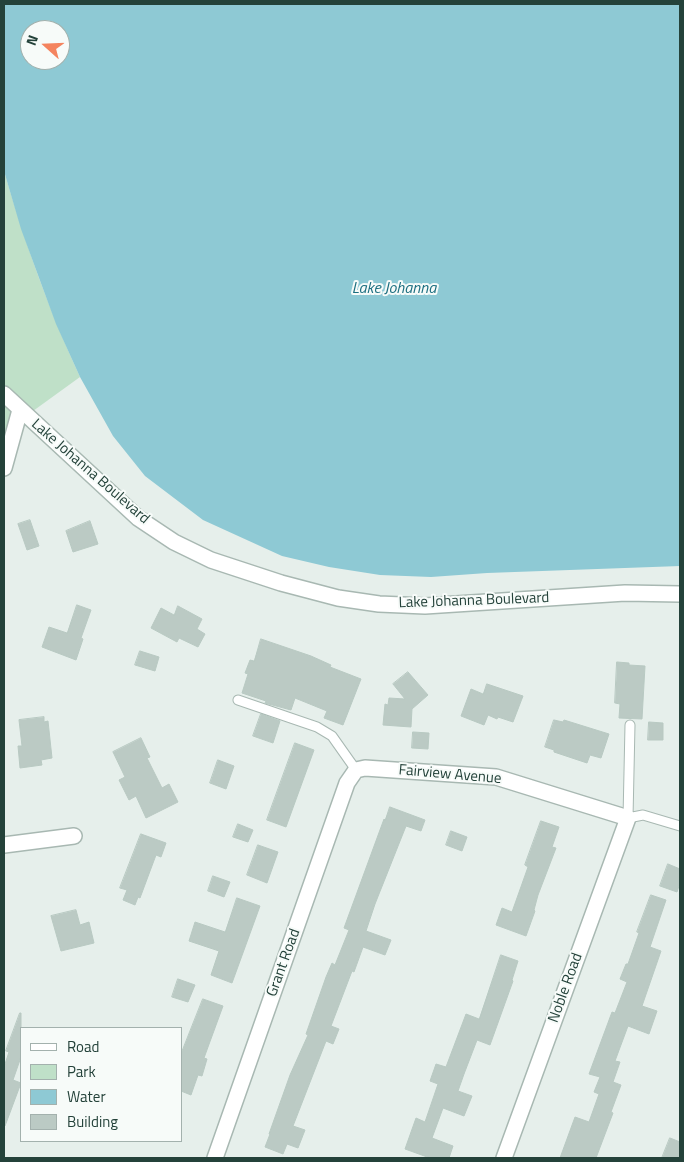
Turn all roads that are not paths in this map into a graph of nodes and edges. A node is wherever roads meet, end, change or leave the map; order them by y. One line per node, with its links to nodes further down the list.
1 (4, 394): 2 (street, Lake Johanna Boulevard)
2 (20, 410): 3 (street); 4 (street, Lake Johanna Boulevard)
3 (4, 468)
4 (680, 594)
5 (238, 700): 7 (lane)
6 (630, 726): 8 (lane)
7 (356, 770): 8 (street, Fairview Avenue); 12 (street, Grant Road)
8 (628, 818): 9 (lane); 13 (street, Noble Road)
9 (680, 826)
10 (74, 836): 11 (street)
11 (4, 844)
12 (214, 1158)
13 (504, 1158)

